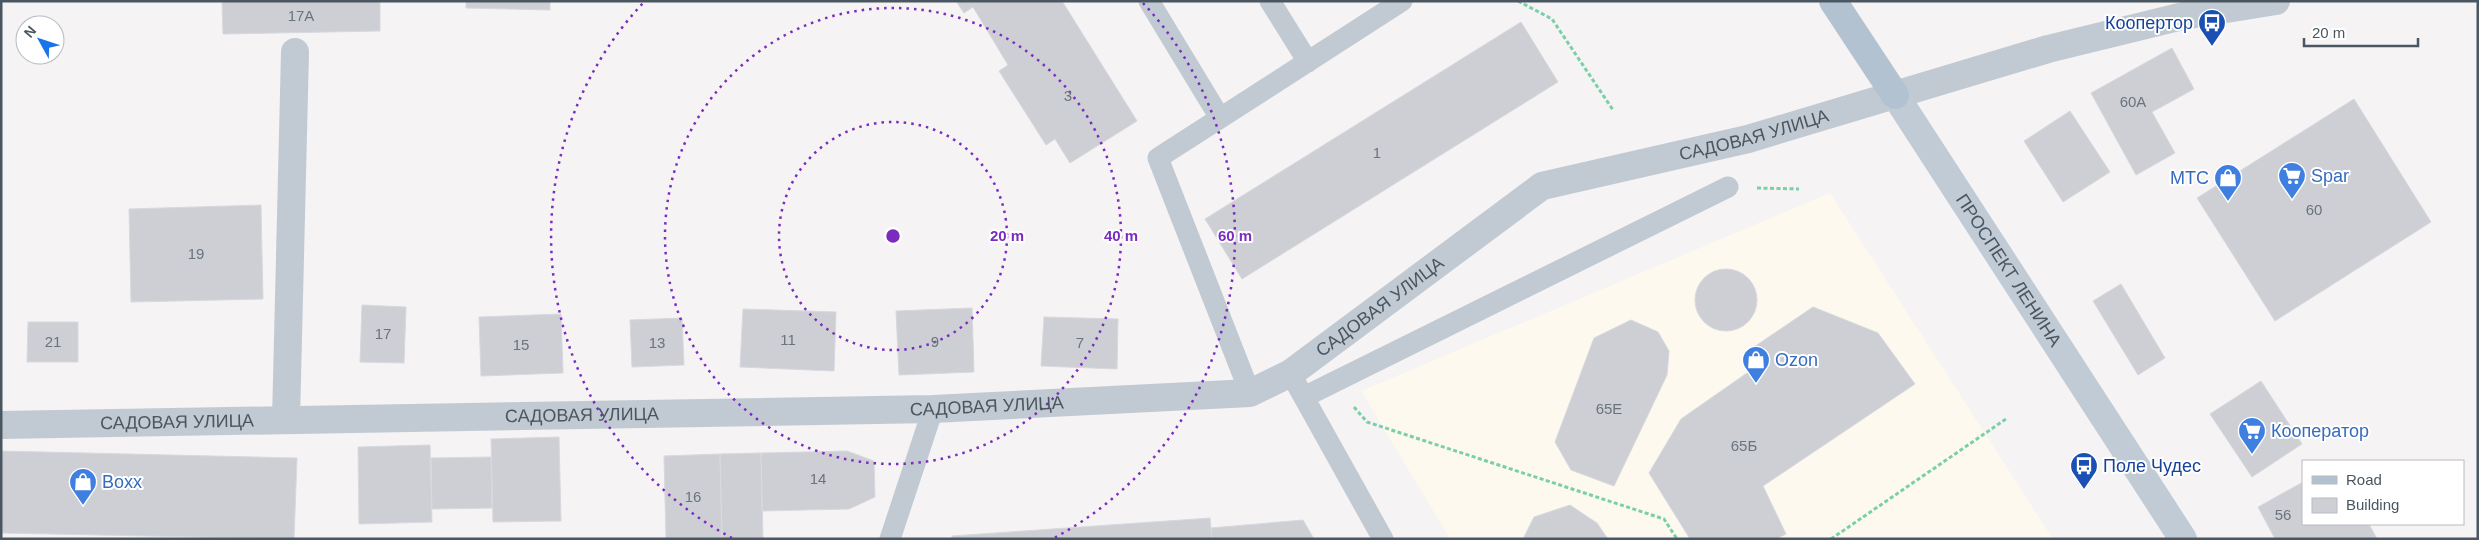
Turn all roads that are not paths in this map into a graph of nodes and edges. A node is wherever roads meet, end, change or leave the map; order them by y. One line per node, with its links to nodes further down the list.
1 (1149, 1): 9 (lane)
2 (1270, 1): 7 (lane)
3 (1402, 1): 7 (lane)
4 (1833, 1): 8 (main road, ПРОСПЕКТ ЛЕНИНА)
5 (2276, 1): 8 (street, САДОВАЯ УЛИЦА)
6 (296, 52): 15 (street)
7 (1308, 62): 9 (lane)
8 (1895, 95): 11 (street, САДОВАЯ УЛИЦА); 19 (main road, ПРОСПЕКТ ЛЕНИНА)
9 (1220, 118): 12 (lane)
10 (1728, 187): 13 (lane)
11 (1291, 373): 12 (street, САДОВАЯ УЛИЦА); 13 (lane)
12 (1250, 394): 14 (street, САДОВАЯ УЛИЦА)
13 (1304, 397): 18 (lane)
14 (933, 409): 15 (street, САДОВАЯ УЛИЦА); 17 (lane)
15 (286, 420): 16 (street, САДОВАЯ УЛИЦА)
16 (1, 424)
17 (890, 539)
18 (1383, 539)
19 (2182, 539)

